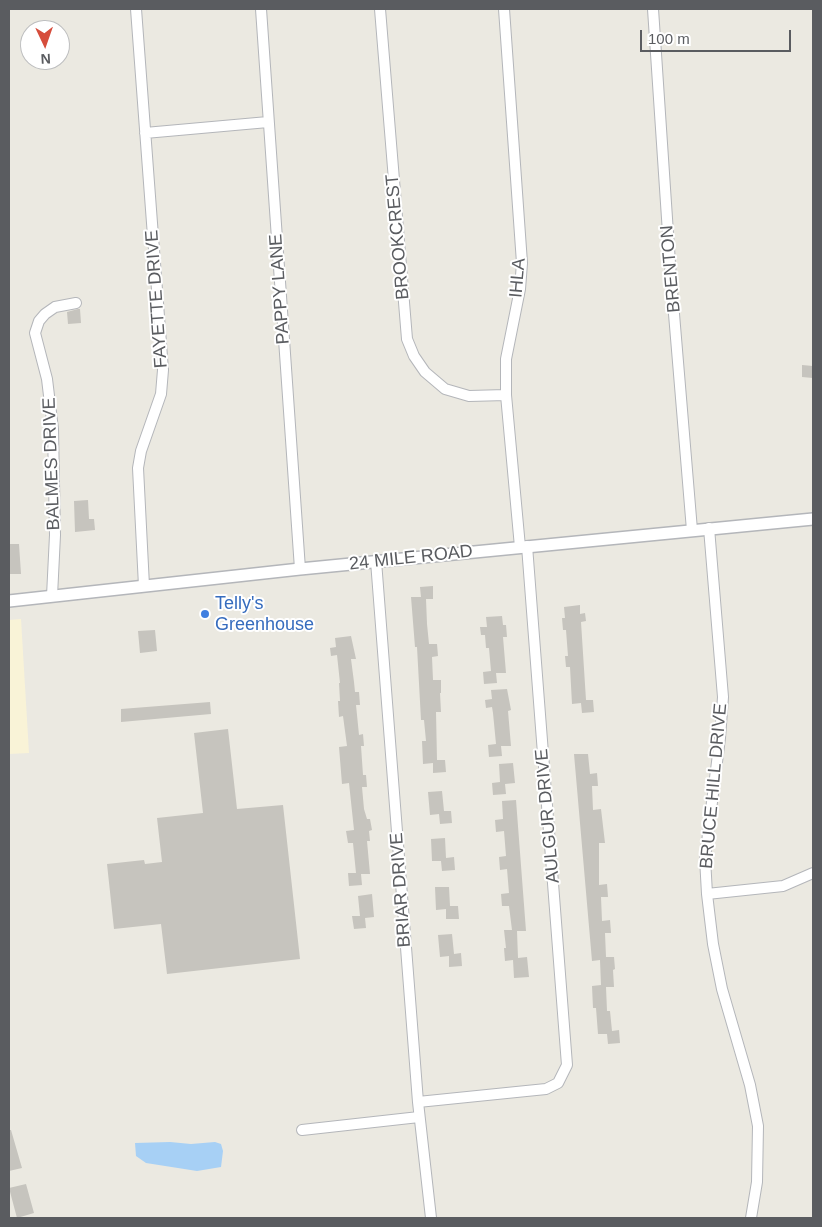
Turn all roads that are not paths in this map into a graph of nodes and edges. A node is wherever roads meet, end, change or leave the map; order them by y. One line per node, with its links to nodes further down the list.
1 (136, 9): 7 (street, FAYETTE DRIVE)
2 (261, 9): 6 (street, PAPPY LANE)
3 (380, 9): 9 (street, BROOKCREST)
4 (504, 9): 9 (street, IHLA)
5 (653, 9): 12 (street, BRENTON)
6 (268, 122): 7 (street); 15 (street, PAPPY LANE)
7 (145, 133): 16 (street, FAYETTE DRIVE)
8 (76, 303): 17 (street, BALMES DRIVE)
9 (506, 395): 13 (street, IHLA)
10 (813, 519): 11 (street, 24 MILE ROAD)
11 (709, 528): 12 (street, 24 MILE ROAD); 20 (street, BRUCE HILL DRIVE)
12 (692, 530): 13 (street, 24 MILE ROAD)
13 (523, 546): 14 (street, 24 MILE ROAD); 21 (street, AULGUR DRIVE)
14 (376, 561): 15 (street, 24 MILE ROAD); 21 (street, BRIAR DRIVE)
15 (300, 569): 16 (street, 24 MILE ROAD)
16 (144, 586): 17 (street, 24 MILE ROAD)
17 (52, 596): 18 (street, 24 MILE ROAD)
18 (9, 601)
19 (813, 873): 20 (street)
20 (707, 894): 25 (street, BRUCE HILL DRIVE)
21 (418, 1102): 22 (street, BRIAR DRIVE)
22 (419, 1117): 23 (street); 24 (street, BRIAR DRIVE)
23 (302, 1130)
24 (431, 1218)
25 (752, 1218)

